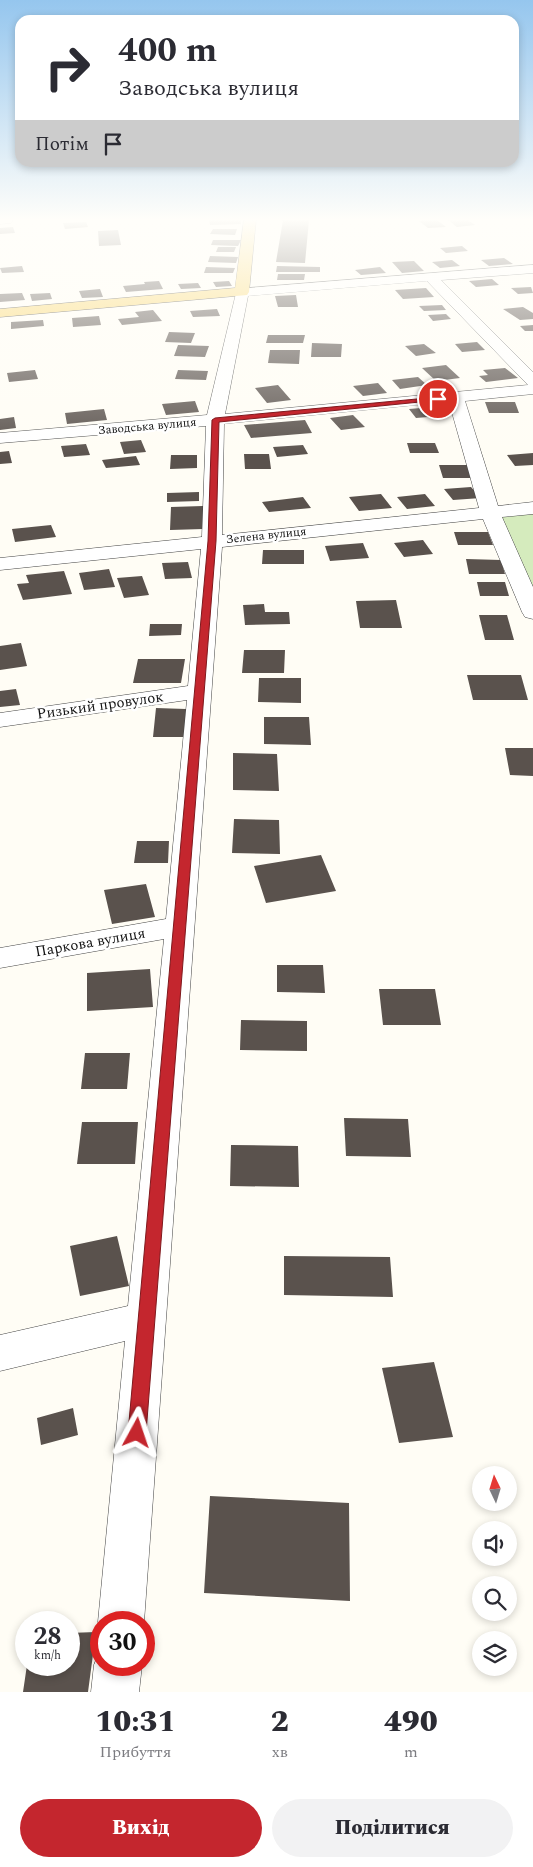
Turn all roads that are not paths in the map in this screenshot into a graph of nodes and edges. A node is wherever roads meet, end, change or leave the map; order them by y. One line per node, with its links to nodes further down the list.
1 (158, 299): 4 (main road)
2 (241, 299): 8 (street)
3 (452, 299): 5 (street)
4 (0, 312)
5 (533, 382)
6 (533, 389): 7 (street, Заводська вулиця)
7 (456, 397): 8 (street, Заводська вулиця); 11 (street)
8 (215, 420): 9 (street, Заводська вулиця); 12 (street)
9 (0, 438)
10 (533, 508): 11 (street, Зелена вулиця)
11 (490, 512): 12 (street, Зелена вулиця); 14 (street)
12 (212, 541): 13 (street, Зелена вулиця); 15 (street)
13 (0, 564)
14 (533, 612)
15 (200, 691): 16 (street, Ризький провулок); 17 (street)
16 (0, 720)
17 (180, 926): 18 (street, Паркова вулиця); 19 (street)
18 (0, 958)
19 (147, 1319): 20 (street); 21 (street)
20 (0, 1353)
21 (122, 1611)
22 (117, 1676): 23 (street)
23 (115, 1692)

